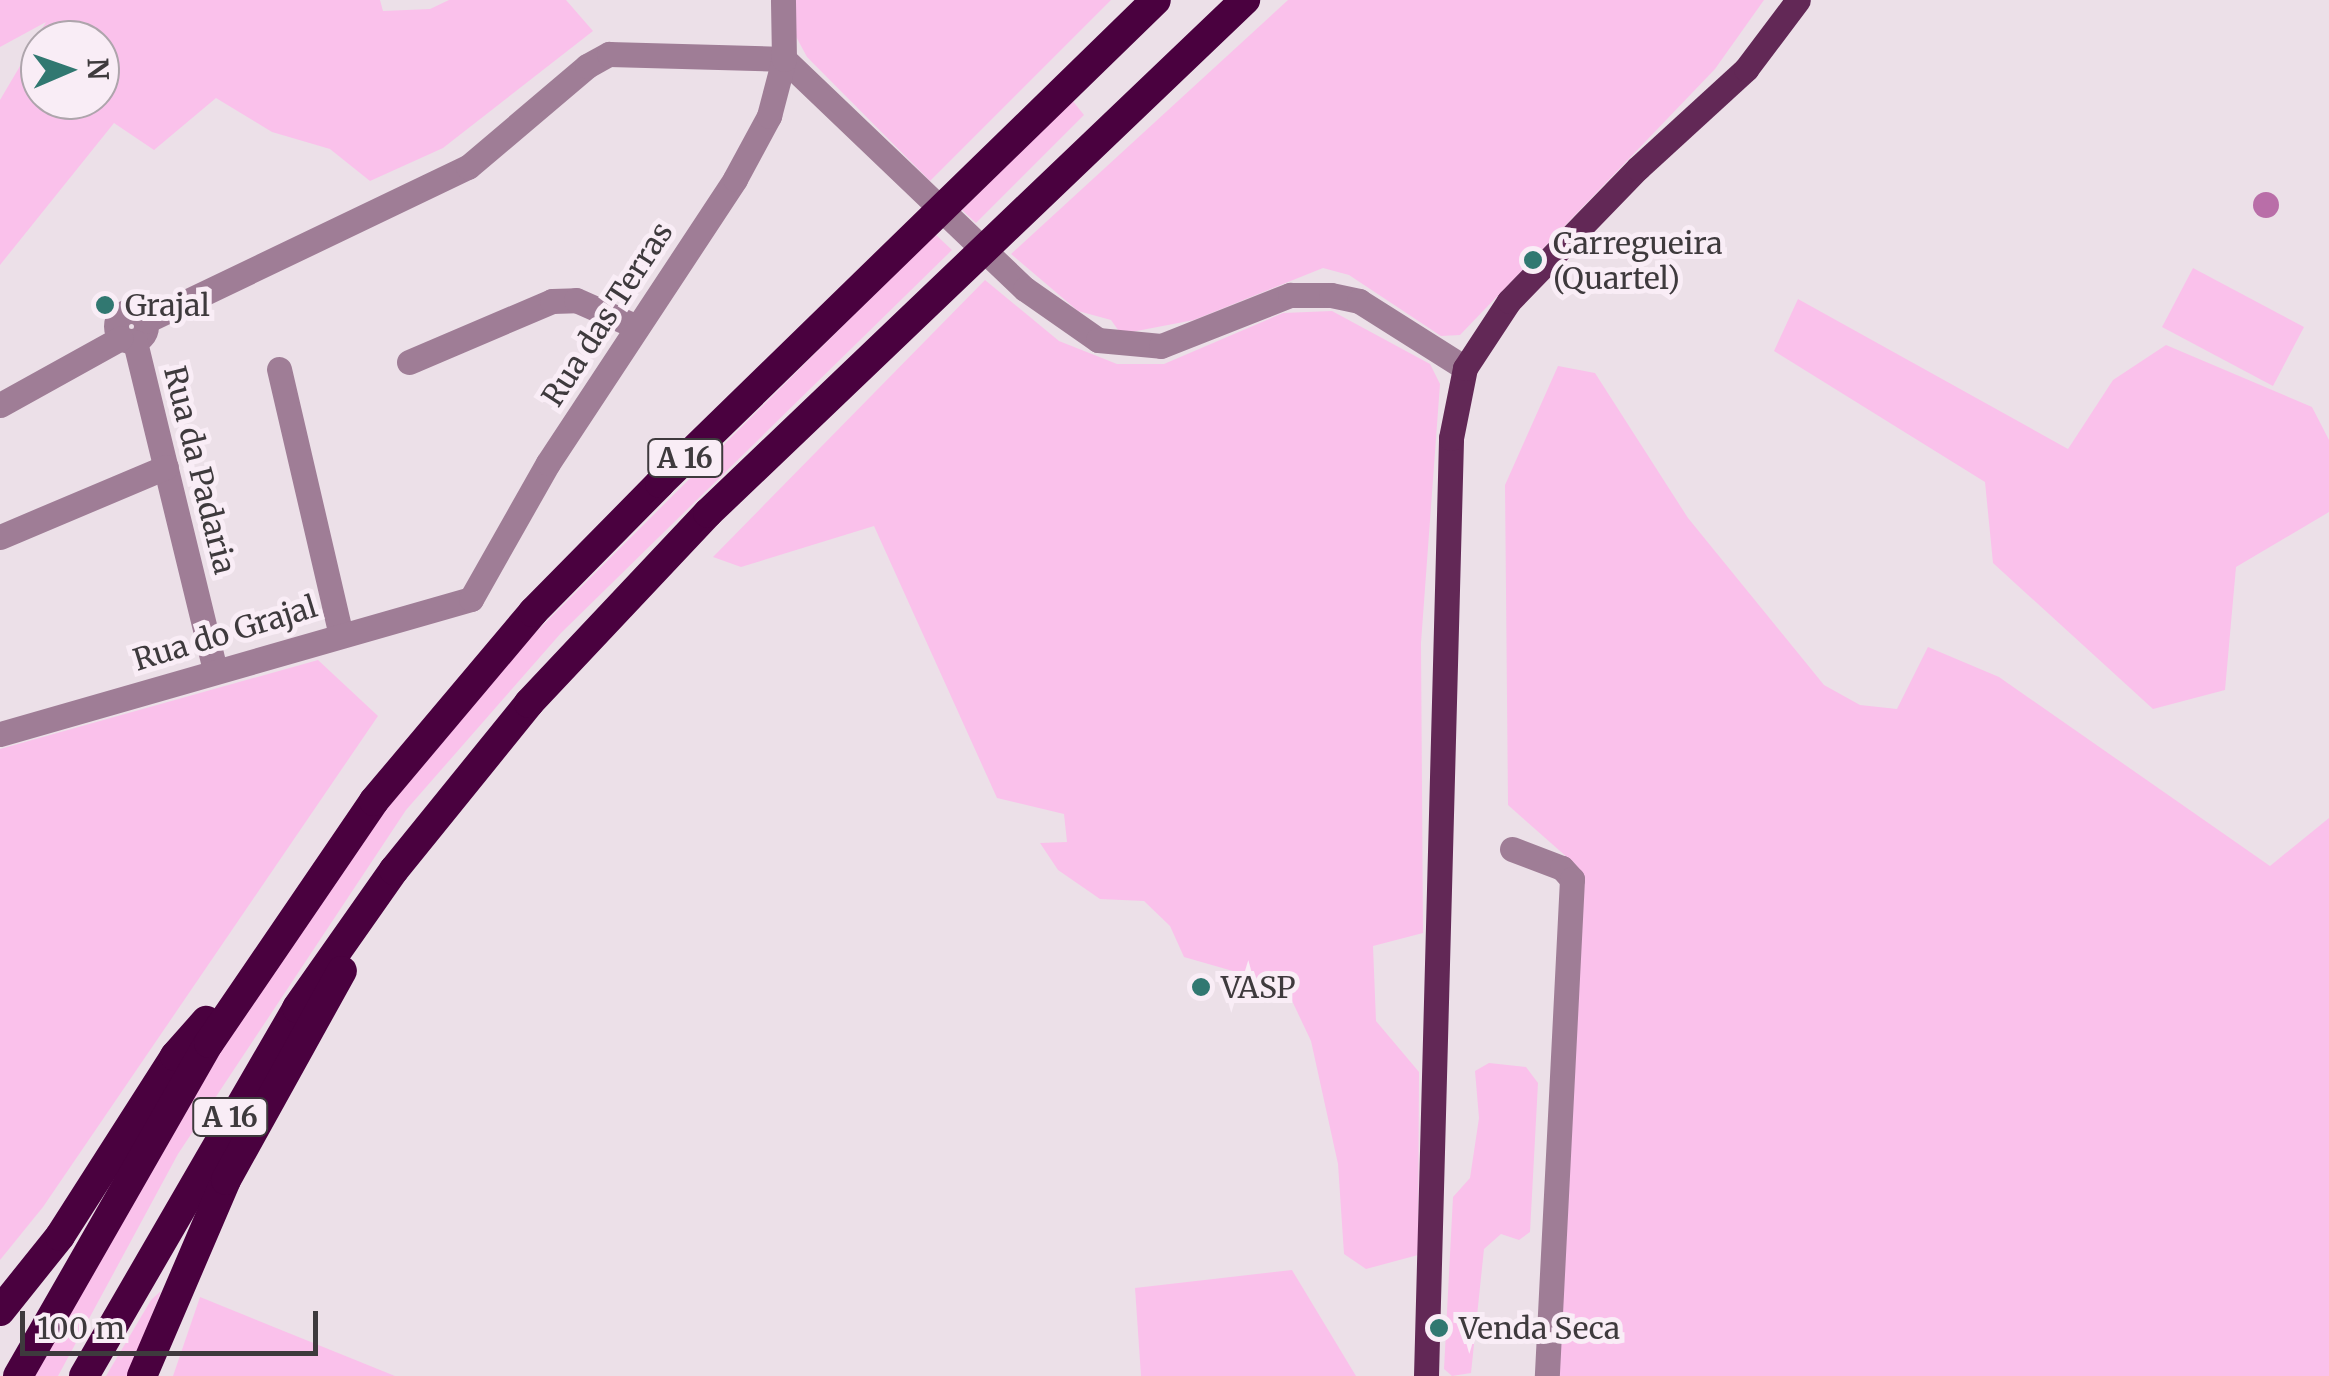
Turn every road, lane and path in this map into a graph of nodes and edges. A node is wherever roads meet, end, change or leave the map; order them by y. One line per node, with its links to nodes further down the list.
1 (783, 0): 5 (street, Rua das Terras)
2 (1156, 0): 20 (highway, A 16)
3 (1245, 0): 19 (highway, A 16)
4 (1798, 0): 9 (main road)
5 (784, 59): 6 (street, Rua das Terras); 7 (street); 9 (street)
6 (636, 326): 8 (street); 14 (street, Rua das Terras)
7 (134, 334): 11 (street); 12 (street, Rua da Padaria)
8 (409, 362)
9 (1465, 368): 25 (main road)
10 (279, 369): 15 (street)
11 (0, 405)
12 (166, 467): 13 (street); 16 (street, Rua da Padaria)
13 (0, 537)
14 (471, 599): 15 (street, Rua do Grajal)
15 (340, 632): 16 (street, Rua do Grajal)
16 (216, 671): 17 (street, Rua do Grajal)
17 (0, 734)
18 (1512, 849): 26 (street)
19 (394, 870): 23 (highway, A 16); 24 (highway, A 16)
20 (261, 959): 21 (highway, A 16); 22 (highway, A 16)
21 (0, 1310)
22 (18, 1376)
23 (84, 1376)
24 (142, 1376)
25 (1426, 1376)
26 (1547, 1376)

